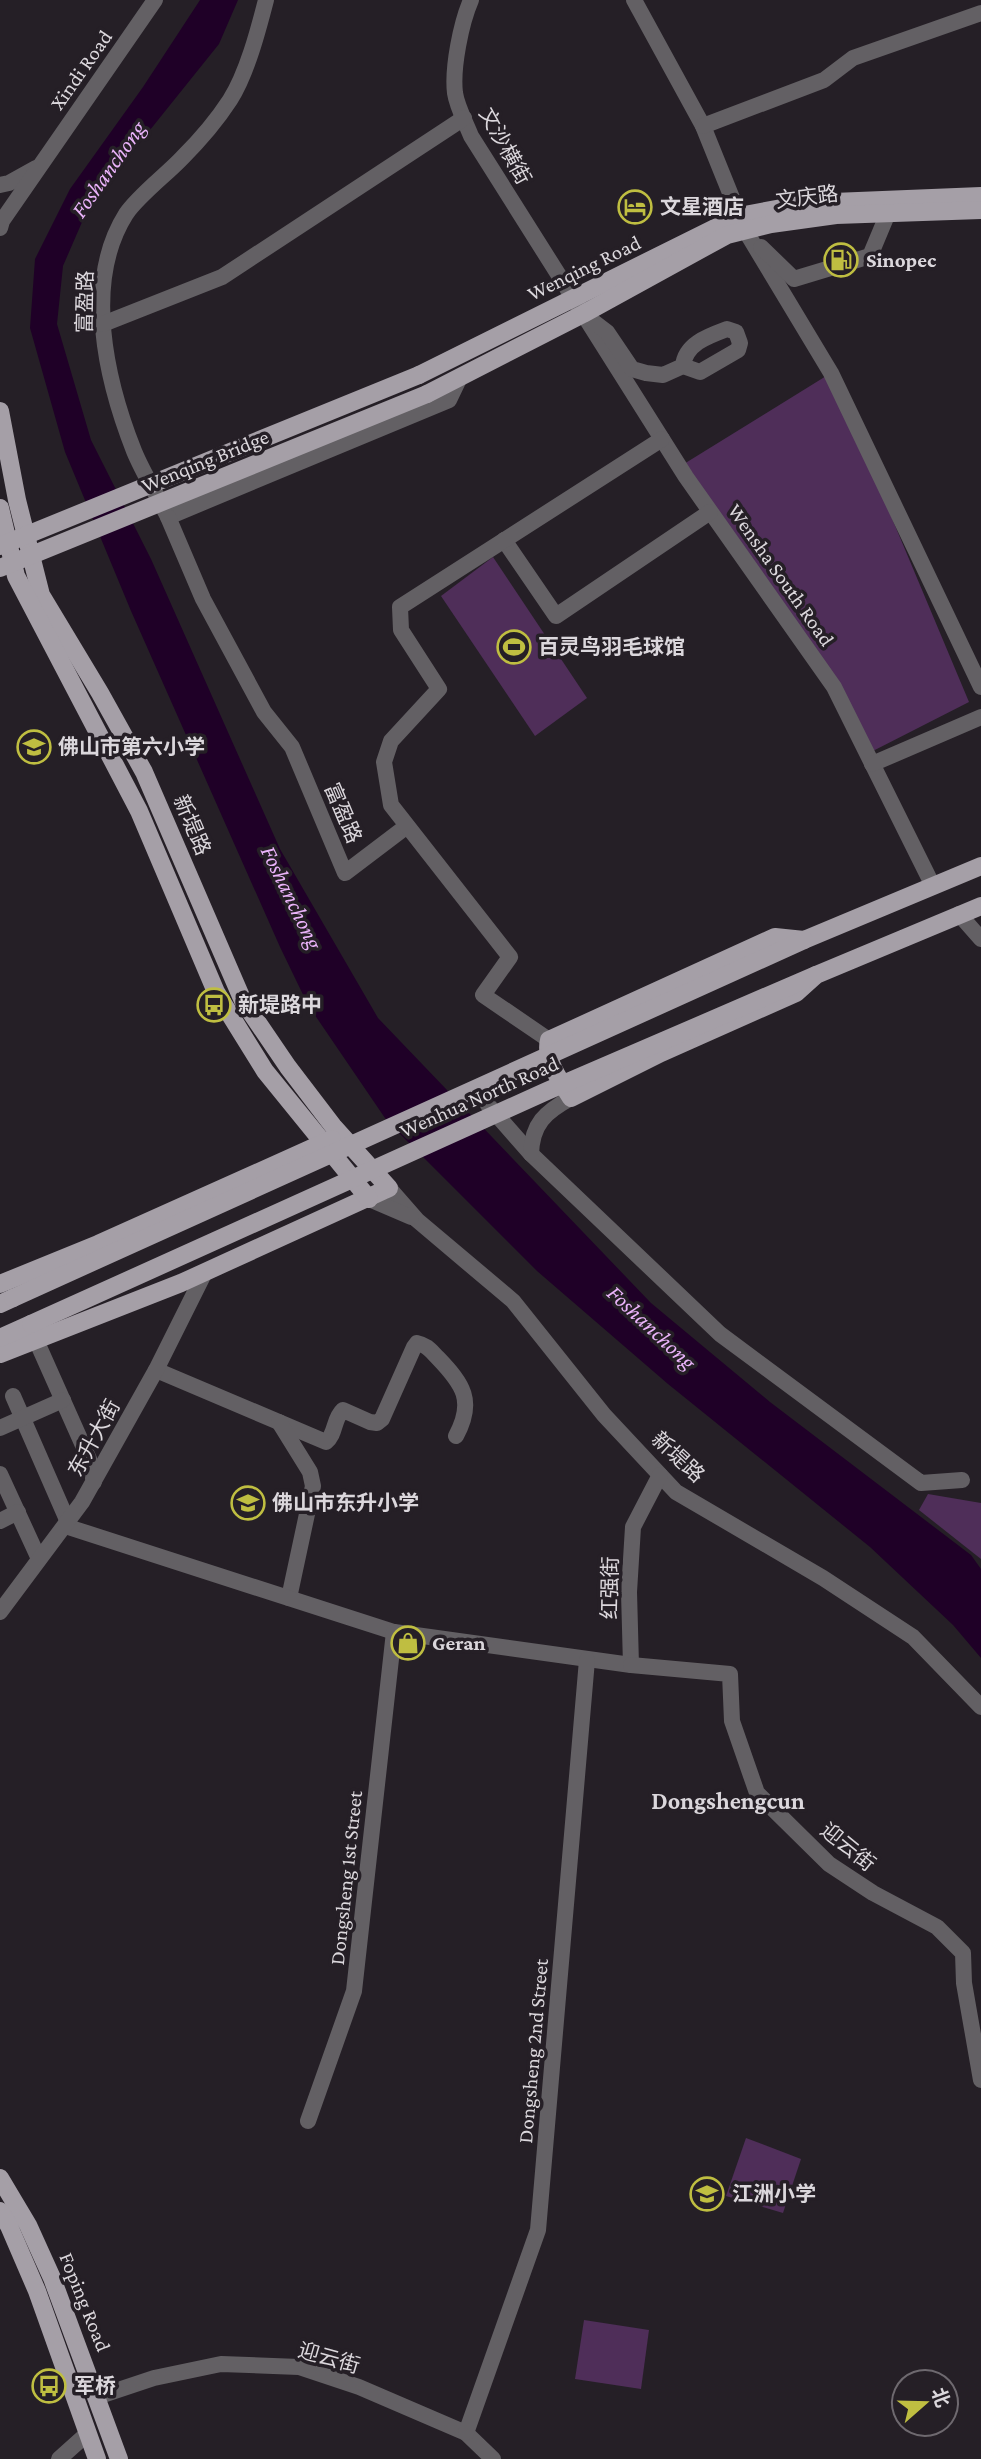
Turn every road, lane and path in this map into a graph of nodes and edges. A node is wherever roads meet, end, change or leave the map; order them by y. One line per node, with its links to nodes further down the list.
1 (155, 0): 8 (street, Xindi Road)
2 (266, 0): 16 (street, 富盈路)
3 (471, 0): 6 (street, 文沙横街)
4 (634, 0): 7 (street)
5 (981, 13): 7 (street)
6 (464, 118): 15 (street, 文沙横街); 16 (street)
7 (703, 126): 13 (street)
8 (41, 165): 9 (street); 14 (street)
9 (0, 185)
10 (981, 196): 13 (main road, Wenqing Road)
11 (981, 209): 12 (main road, 文庆路)
12 (888, 213): 13 (main road, 文庆路); 13 (street)
13 (742, 223): 15 (main road, Wenqing Road); 29 (street)
14 (0, 229)
15 (578, 306): 17 (street); 18 (main road, Wenqing Road); 19 (main road); 21 (street, Wensha South Road)
16 (103, 324): 24 (street, 富盈路)
17 (683, 366)
18 (419, 375): 26 (main road, Wenqing Bridge, bridge)
19 (460, 377): 24 (street); 28 (main road, Wenqing Bridge, bridge)
20 (0, 411): 22 (main road, 新堤路)
21 (662, 439): 23 (street, Wensha South Road); 25 (street)
22 (4, 510): 27 (main road, 新堤路); 28 (main road, 新堤路)
23 (710, 512): 25 (street); 31 (street, Wensha South Road)
24 (168, 517): 32 (street, 富盈路)
25 (504, 540): 32 (street)
26 (0, 546)
27 (35, 572): 28 (main road); 43 (main road, 新堤路)
28 (5, 575): 44 (main road, 新堤路)
29 (981, 687)
30 (981, 717): 31 (street)
31 (872, 764): 34 (street, Wensha South Road)
32 (407, 826): 40 (street)
33 (981, 866): 34 (main road)
34 (933, 886): 38 (main road)
35 (981, 906): 36 (main road, Wenhua North Road)
36 (959, 914): 37 (street); 39 (main road, Wenhua North Road)
37 (981, 939)
38 (804, 940): 40 (main road); 51 (main road, bridge)
39 (816, 975): 41 (main road); 52 (main road, Wenhua North Road, bridge)
40 (549, 1040): 41 (main road)
41 (571, 1098): 45 (street)
42 (488, 1105): 45 (street)
43 (341, 1135): 44 (main road); 46 (main road, 新堤路)
44 (323, 1143): 47 (main road, 新堤路); 50 (main road)
45 (531, 1154): 64 (street)
46 (389, 1188): 47 (main road); 48 (street, 新堤路)
47 (369, 1199): 48 (street, 新堤路); 49 (main road)
48 (417, 1220): 63 (street, 新堤路)
49 (205, 1272): 52 (main road); 55 (street, 东升大街)
50 (0, 1284)
51 (7, 1301)
52 (34, 1332): 53 (main road, Wenhua North Road); 54 (main road); 57 (street)
53 (0, 1338)
54 (0, 1354)
55 (156, 1370): 59 (street); 65 (street, 东升大街)
56 (13, 1396): 58 (street)
57 (63, 1400): 58 (street); 65 (street)
58 (22, 1418): 60 (street); 68 (street)
59 (279, 1422): 61 (street); 70 (street)
60 (0, 1428)
61 (456, 1436)
62 (0, 1474): 66 (street)
63 (660, 1475): 74 (street, 红强街); 75 (street, 新堤路)
64 (962, 1480)
65 (94, 1482): 68 (street, 东升大街)
66 (18, 1512): 67 (street); 69 (street)
67 (0, 1521)
68 (66, 1524): 69 (street, 东升大街); 70 (street)
69 (40, 1559): 71 (street, 东升大街)
70 (289, 1598): 72 (street)
71 (0, 1612)
72 (394, 1632): 73 (street); 77 (street, Dongsheng 1st Street)
73 (587, 1660): 74 (street); 82 (street, Dongsheng 2nd Street)
74 (631, 1665): 76 (street, 迎云街)
75 (981, 1707)
76 (981, 2080)
77 (309, 2121)
78 (0, 2178): 80 (main road, Foping Road)
79 (0, 2211): 81 (main road, Foping Road)
80 (97, 2397): 82 (street, 迎云街); 83 (main road, Foping Road)
81 (88, 2432): 84 (main road, Foping Road); 85 (street)
82 (466, 2433): 86 (street, 迎云街)
83 (118, 2454)
84 (97, 2457)
85 (60, 2459)
86 (493, 2459)

